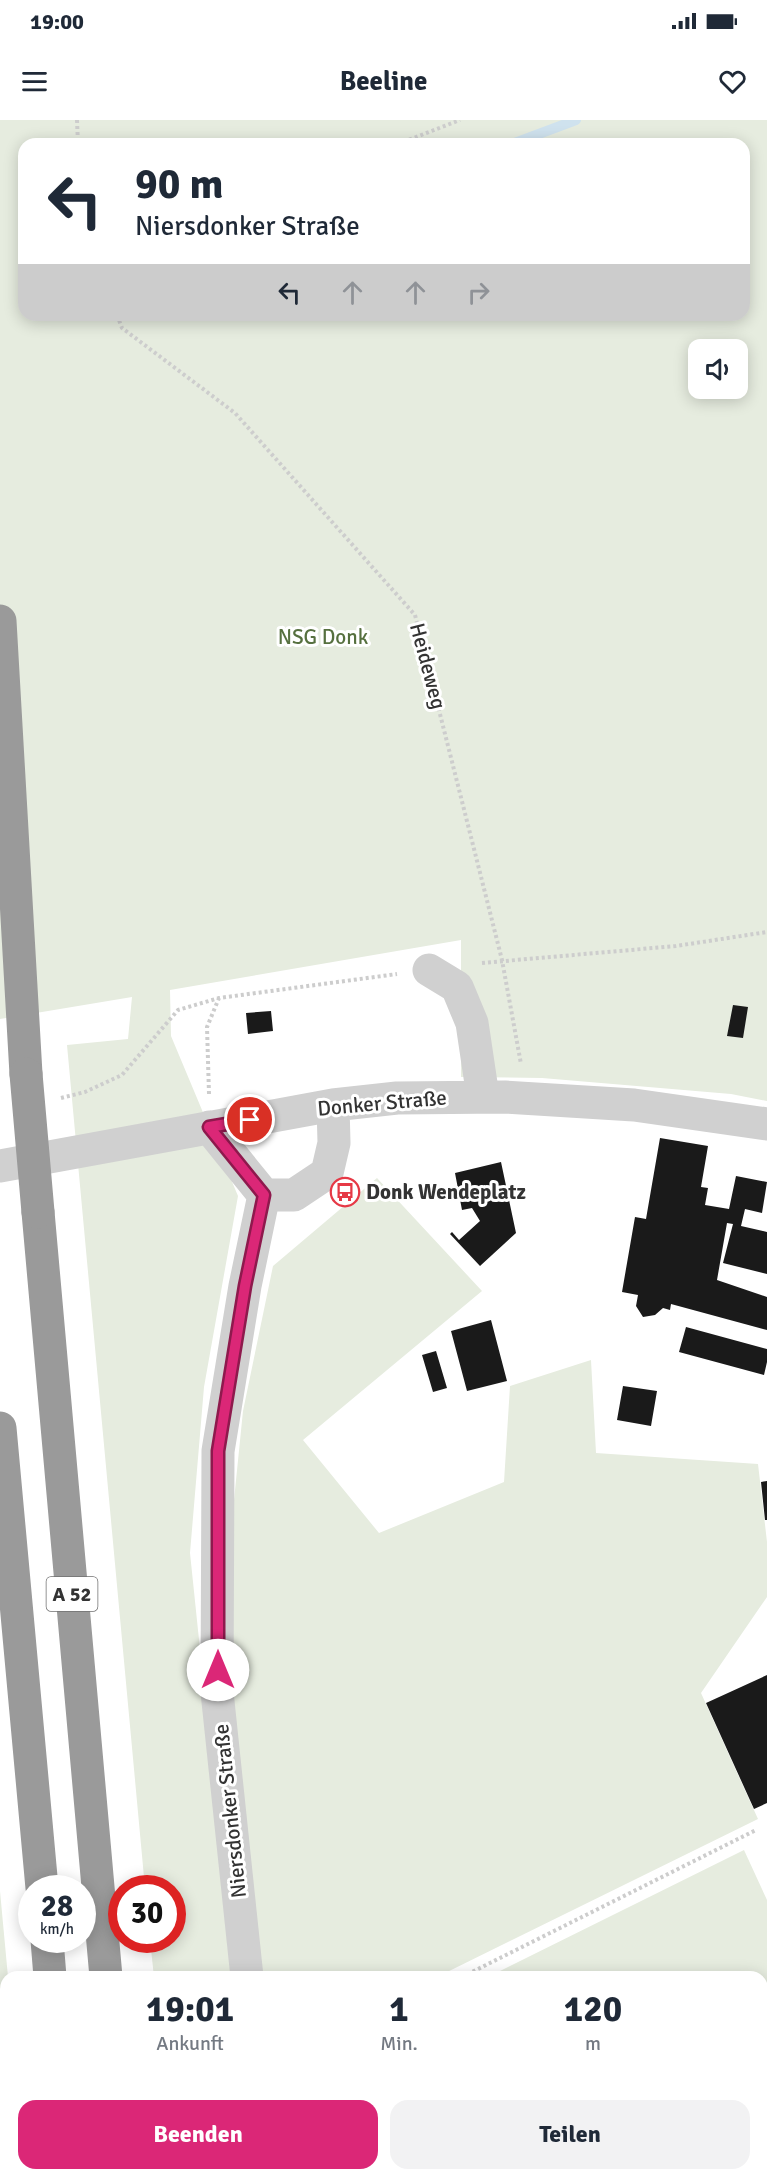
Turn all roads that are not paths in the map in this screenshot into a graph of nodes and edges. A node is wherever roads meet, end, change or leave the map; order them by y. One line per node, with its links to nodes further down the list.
1 (0, 621): 13 (highway, A 52, bridge)
2 (429, 970): 3 (street)
3 (483, 1096): 4 (street, Donker Straße); 5 (street, Donker Straße)
4 (333, 1105): 6 (street, Donker Straße); 8 (street)
5 (767, 1124)
6 (209, 1127): 7 (street, Donker Straße); 8 (street)
7 (0, 1166)
8 (264, 1195): 14 (street, Niersdonker Straße)
9 (0, 1428): 10 (highway, A 52)
10 (41, 1875)
11 (48, 1953): 12 (highway)
12 (50, 1971)
13 (105, 1971)
14 (246, 1971)

